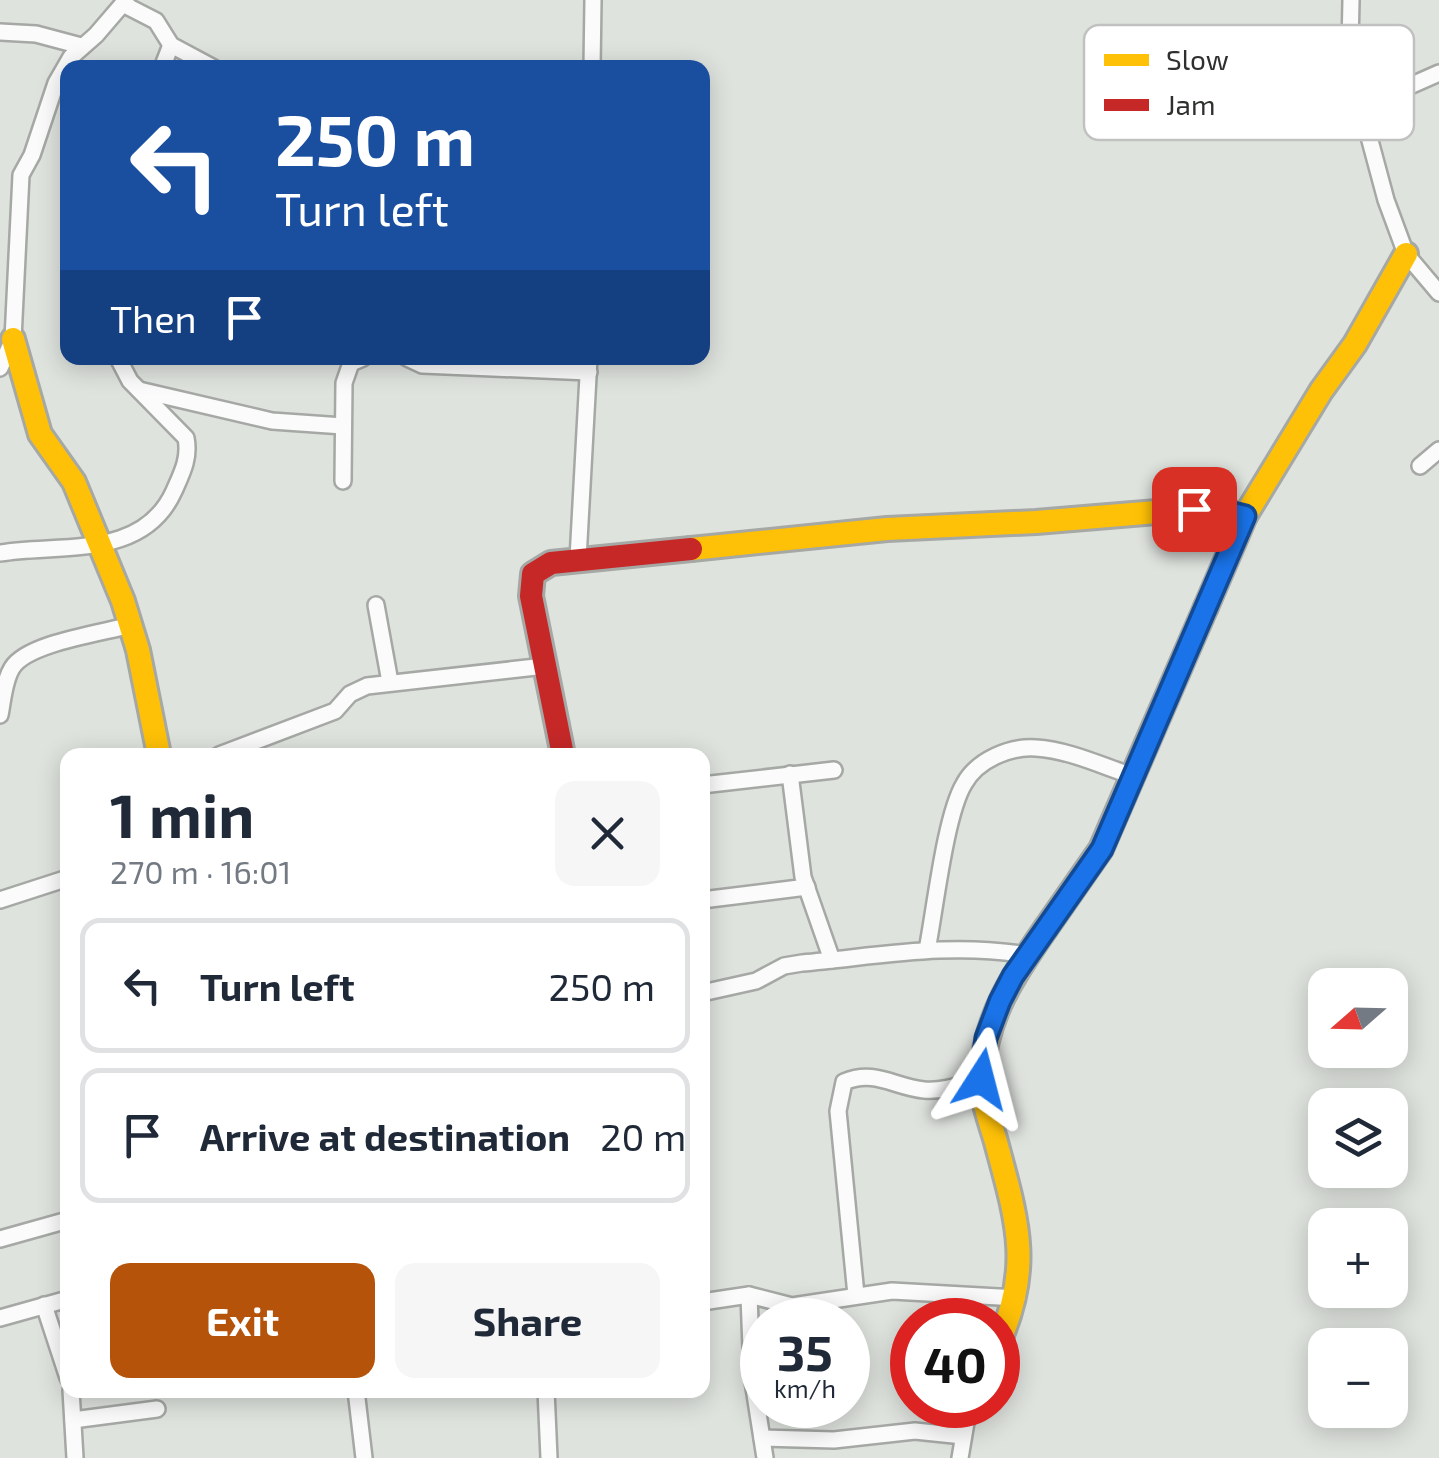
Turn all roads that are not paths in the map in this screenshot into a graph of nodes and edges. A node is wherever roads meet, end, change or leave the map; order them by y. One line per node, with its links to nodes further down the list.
1 (594, 0): 11 (street)
2 (1351, 0): 4 (street)
3 (124, 2): 6 (street); 7 (street)
4 (1350, 25)
5 (0, 32): 6 (street)
6 (81, 46): 8 (street)
7 (171, 46): 9 (street); 10 (street)
8 (72, 60)
9 (165, 60)
10 (198, 60)
11 (592, 60)
12 (1439, 73): 14 (street)
13 (60, 77): 18 (street)
14 (1414, 84)
15 (1370, 140): 16 (street)
16 (1406, 254): 17 (street); 28 (street)
17 (1439, 293)
18 (13, 338): 22 (street); 29 (street)
19 (120, 365): 23 (street)
20 (350, 365): 24 (street)
21 (589, 365): 31 (street)
22 (0, 368)
23 (139, 390): 24 (street); 29 (street)
24 (344, 426): 27 (street)
25 (1439, 450): 26 (street)
26 (1420, 466)
27 (343, 481)
28 (1245, 516): 31 (street); 43 (street)
29 (101, 545): 30 (street); 33 (street)
30 (0, 552)
31 (578, 558): 34 (street)
32 (376, 605): 36 (street)
33 (131, 625): 35 (street); 38 (street)
34 (545, 666): 36 (street); 40 (street)
35 (4, 673): 37 (street)
36 (390, 682): 39 (street)
37 (0, 715)
38 (157, 748)
39 (237, 748)
40 (563, 748)
41 (834, 770): 42 (street)
42 (790, 774): 44 (street); 46 (street)
43 (1133, 776): 49 (street); 50 (street)
44 (710, 784)
45 (60, 881): 48 (street)
46 (807, 887): 47 (street); 51 (street)
47 (710, 899)
48 (0, 900)
49 (927, 950): 50 (street); 51 (street)
50 (1027, 955): 53 (street)
51 (832, 960): 52 (street)
52 (710, 991)
53 (981, 1079): 57 (street); 58 (street)
54 (60, 1222): 55 (street)
55 (0, 1239)
56 (748, 1295): 57 (street); 60 (street); 71 (street)
57 (856, 1295): 58 (street)
58 (1017, 1298)
59 (60, 1300): 61 (street)
60 (710, 1301)
61 (44, 1305): 62 (street); 63 (street)
62 (0, 1318)
63 (60, 1354)
64 (71, 1398): 68 (street)
65 (357, 1398): 73 (street)
66 (546, 1398): 74 (street)
67 (156, 1409): 68 (street)
68 (72, 1420): 72 (street)
69 (965, 1428): 70 (street)
70 (964, 1436): 71 (street); 76 (street)
71 (762, 1438): 75 (street)
72 (75, 1458)
73 (364, 1458)
74 (549, 1458)
75 (765, 1458)
76 (960, 1458)

